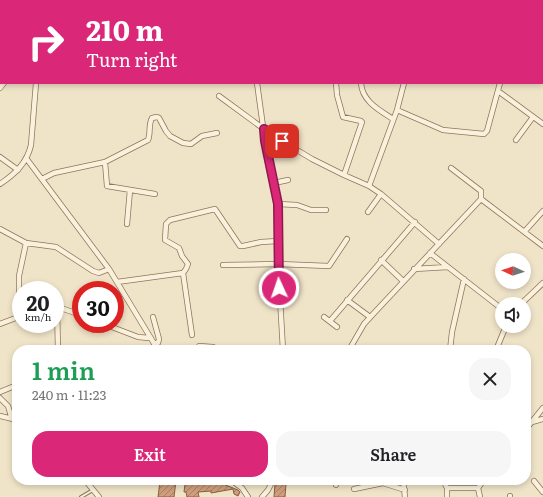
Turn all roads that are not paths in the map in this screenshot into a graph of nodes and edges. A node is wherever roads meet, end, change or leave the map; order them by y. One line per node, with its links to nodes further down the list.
1 (36, 84): 17 (street)
2 (257, 84): 13 (street)
3 (336, 84): 21 (street)
4 (361, 84): 11 (street)
5 (404, 84): 9 (street)
6 (500, 84): 7 (street)
7 (498, 92): 9 (street); 10 (street)
8 (219, 96): 13 (street)
9 (396, 110): 11 (street)
10 (533, 117): 12 (street); 15 (street)
11 (393, 119): 26 (street)
12 (543, 124)
13 (264, 129): 21 (street); 24 (street)
14 (217, 134): 18 (street)
15 (516, 140)
16 (0, 157): 20 (street)
17 (26, 158): 20 (street); 22 (street)
18 (105, 162): 22 (street); 27 (street)
19 (451, 168): 30 (street)
20 (18, 170): 25 (street)
21 (344, 176): 26 (street)
22 (42, 179): 49 (street)
23 (288, 180): 24 (street)
24 (274, 183): 31 (street)
25 (0, 184)
26 (369, 186): 29 (street)
27 (130, 190): 28 (street); 36 (street)
28 (155, 194)
29 (381, 194): 34 (street); 35 (street)
30 (481, 199): 38 (street); 42 (street)
31 (278, 204): 32 (street); 40 (street)
32 (326, 210)
33 (543, 211): 38 (street)
34 (368, 212)
35 (415, 222): 42 (street); 45 (street)
36 (127, 224)
37 (0, 229): 41 (street)
38 (525, 231): 43 (street)
39 (347, 240): 46 (street)
40 (278, 241): 46 (street); 51 (street)
41 (26, 243): 49 (street); 53 (street)
42 (439, 244): 44 (street)
43 (543, 246)
44 (430, 253): 48 (street); 50 (street)
45 (381, 260): 56 (street); 60 (street)
46 (278, 264): 47 (street); 76 (street)
47 (223, 265)
48 (448, 267): 50 (street); 52 (street)
49 (109, 269): 54 (street)
50 (414, 269): 56 (street)
51 (183, 273): 55 (street); 72 (street)
52 (464, 279): 61 (street); 78 (street)
53 (19, 281)
54 (116, 281)
55 (124, 281)
56 (403, 281): 64 (street)
57 (543, 283): 59 (street)
58 (124, 294): 73 (street)
59 (528, 297)
60 (347, 300): 64 (street); 66 (street)
61 (495, 303)
62 (154, 317): 74 (street)
63 (324, 317): 66 (street)
64 (370, 317): 77 (street)
65 (12, 319): 67 (street)
66 (330, 321): 68 (street)
67 (0, 324)
68 (337, 327)
69 (124, 332): 73 (street)
70 (57, 333): 75 (street)
71 (503, 333): 79 (street)
72 (192, 335)
73 (149, 338): 74 (street)
74 (154, 344)
75 (58, 345)
76 (283, 345)
77 (352, 345)
78 (451, 345)
79 (498, 345)
80 (12, 387): 81 (street)
81 (0, 392)
82 (0, 398): 85 (street)
83 (543, 408): 87 (street)
84 (0, 416): 85 (street)
85 (12, 419)
86 (543, 419): 87 (street)
87 (532, 422)
88 (534, 481): 102 (street)
89 (90, 485): 99 (street)
90 (238, 485): 105 (street)
91 (270, 485): 106 (street)
92 (373, 485): 100 (street)
93 (389, 485): 101 (street)
94 (404, 485): 101 (street)
95 (446, 485): 97 (street)
96 (480, 485): 98 (street)
97 (447, 488): 98 (street); 108 (street)
98 (478, 488): 109 (street)
99 (94, 489): 103 (lane); 104 (street)
100 (354, 489)
101 (405, 490): 107 (street)
102 (543, 492)
103 (81, 497)
104 (99, 497)
105 (248, 497)
106 (262, 497)
107 (406, 497)
108 (447, 497)
109 (480, 497)

